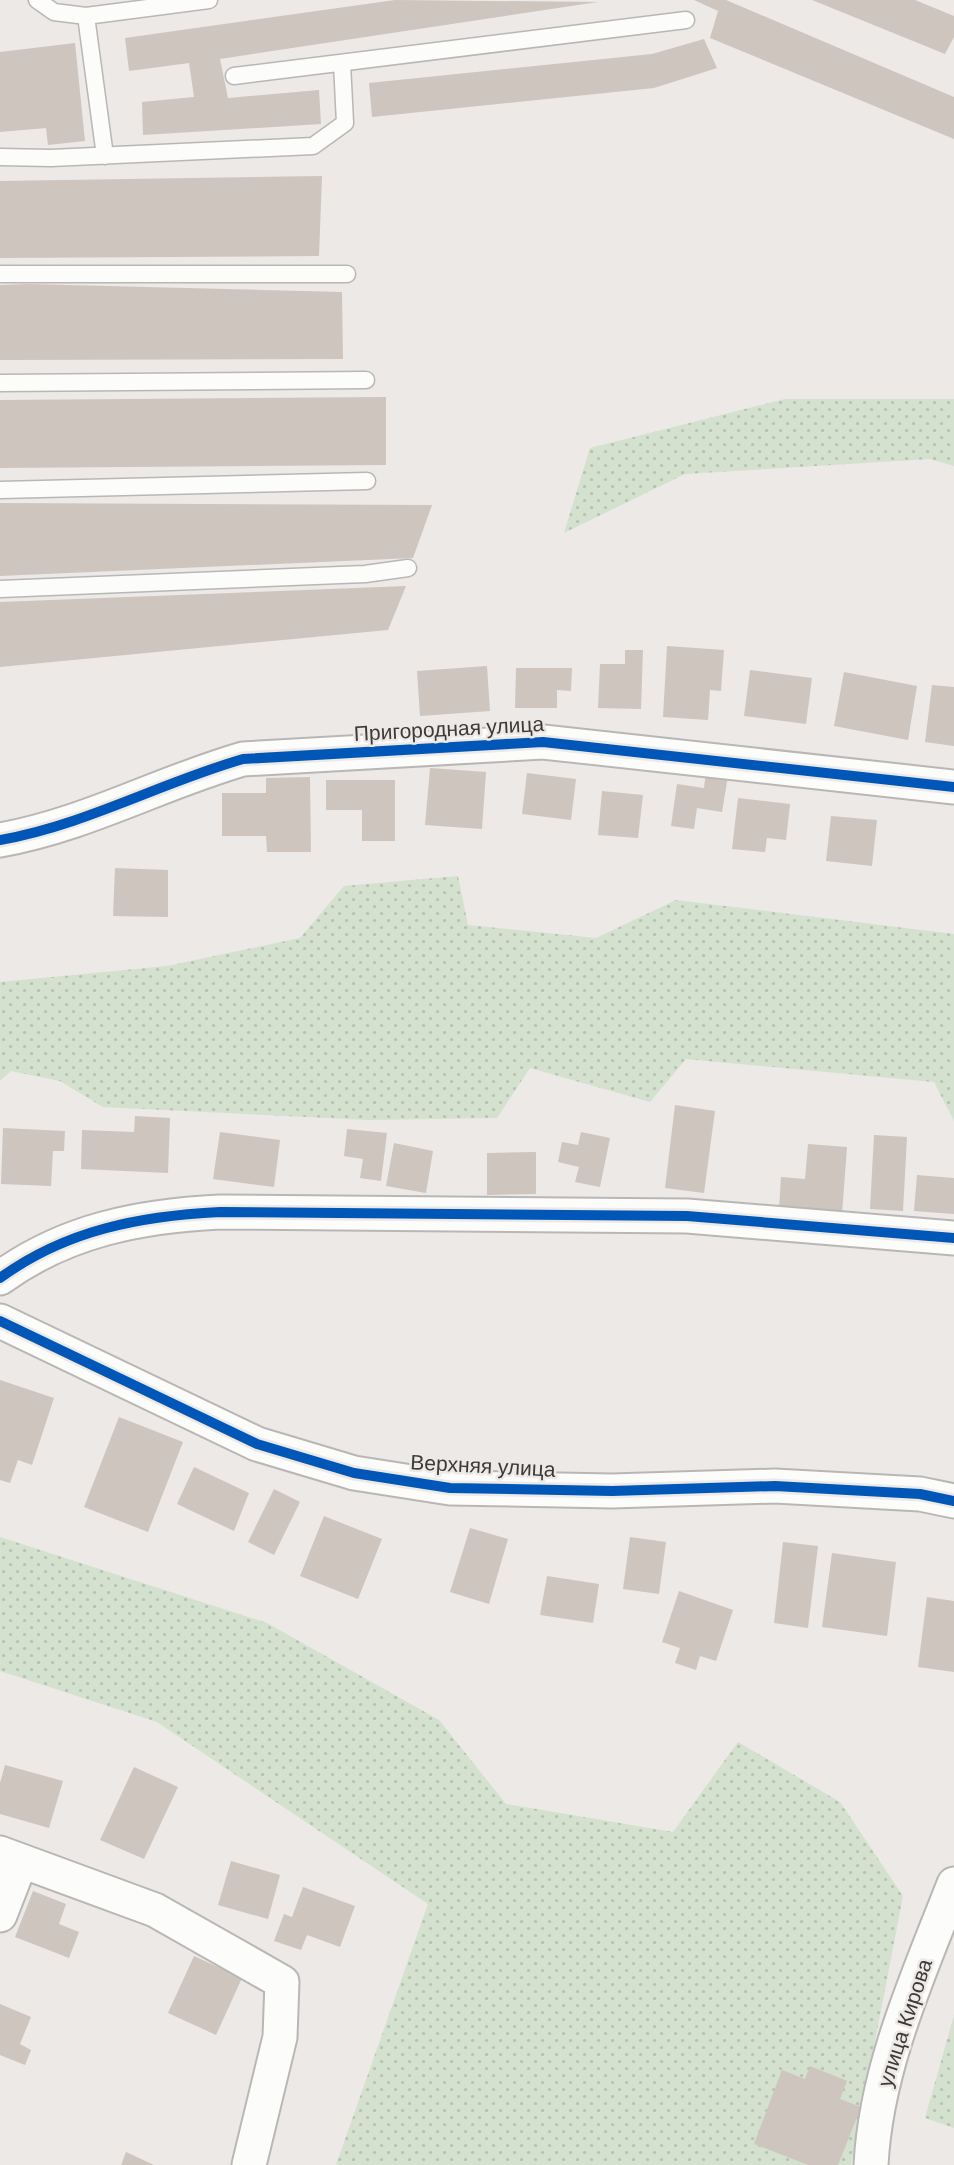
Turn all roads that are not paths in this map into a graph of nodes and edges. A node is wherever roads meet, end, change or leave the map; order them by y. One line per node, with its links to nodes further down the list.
1 (37, 0): 3 (lane)
2 (209, 0): 3 (lane)
3 (86, 16): 8 (lane)
4 (686, 20): 5 (lane)
5 (342, 62): 6 (lane); 8 (lane)
6 (234, 76)
7 (0, 156): 8 (lane)
8 (105, 156)
9 (0, 274): 10 (lane)
10 (347, 274)
11 (366, 380): 12 (lane)
12 (0, 383)
13 (367, 481): 14 (lane)
14 (0, 489)
15 (408, 568): 16 (lane)
16 (0, 589)
17 (954, 787): 18 (street, Пригородная улица)
18 (0, 840)
19 (954, 1238): 20 (street)
20 (0, 1278)
21 (0, 1321): 22 (street, Верхняя улица)
22 (954, 1501)
23 (10, 1857): 25 (street); 26 (street)
24 (954, 1884): 27 (street, улица Кирова)
25 (0, 1915)
26 (249, 2165)
27 (871, 2165)

